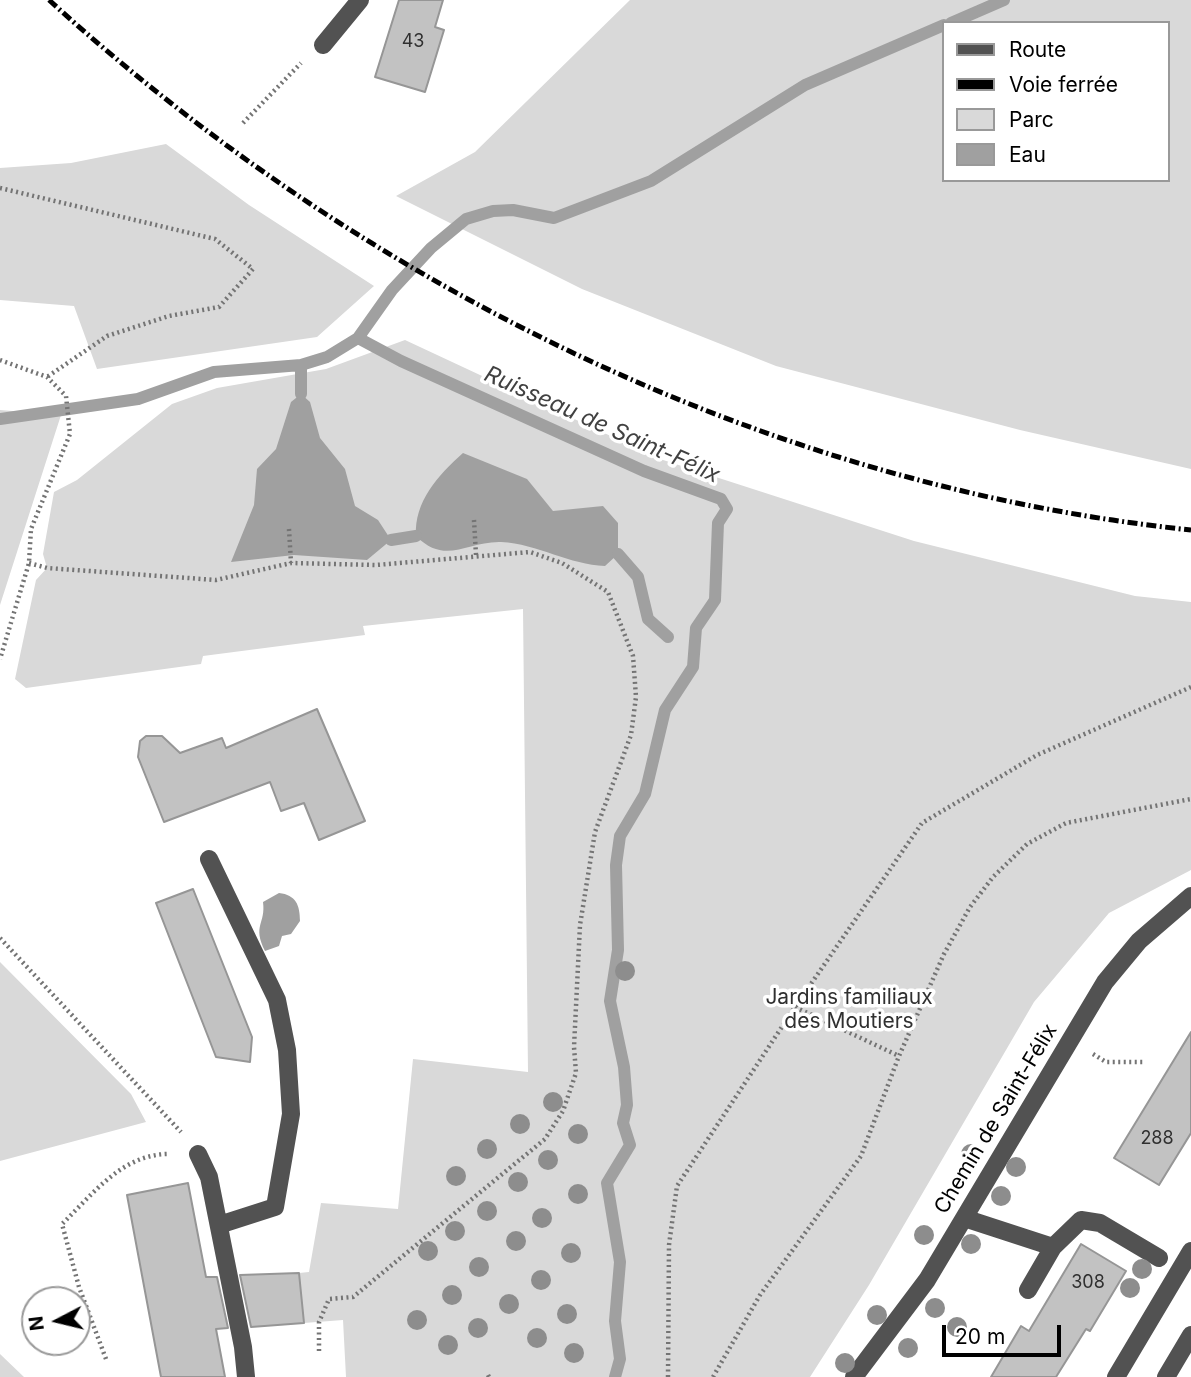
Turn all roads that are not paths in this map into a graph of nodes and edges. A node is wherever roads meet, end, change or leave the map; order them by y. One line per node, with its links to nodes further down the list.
1 (360, 0): 2 (street)
2 (323, 45)
3 (209, 859): 7 (street)
4 (1191, 896): 6 (street, Chemin de Saint-Félix)
5 (198, 1154): 7 (street)
6 (964, 1218): 8 (street); 14 (street, Chemin de Saint-Félix)
7 (219, 1225): 13 (street)
8 (1053, 1247): 10 (street); 11 (street)
9 (1191, 1251): 15 (street)
10 (1159, 1258)
11 (1028, 1290)
12 (1191, 1335): 16 (street)
13 (246, 1377)
14 (854, 1377)
15 (1116, 1377)
16 (1166, 1377)

